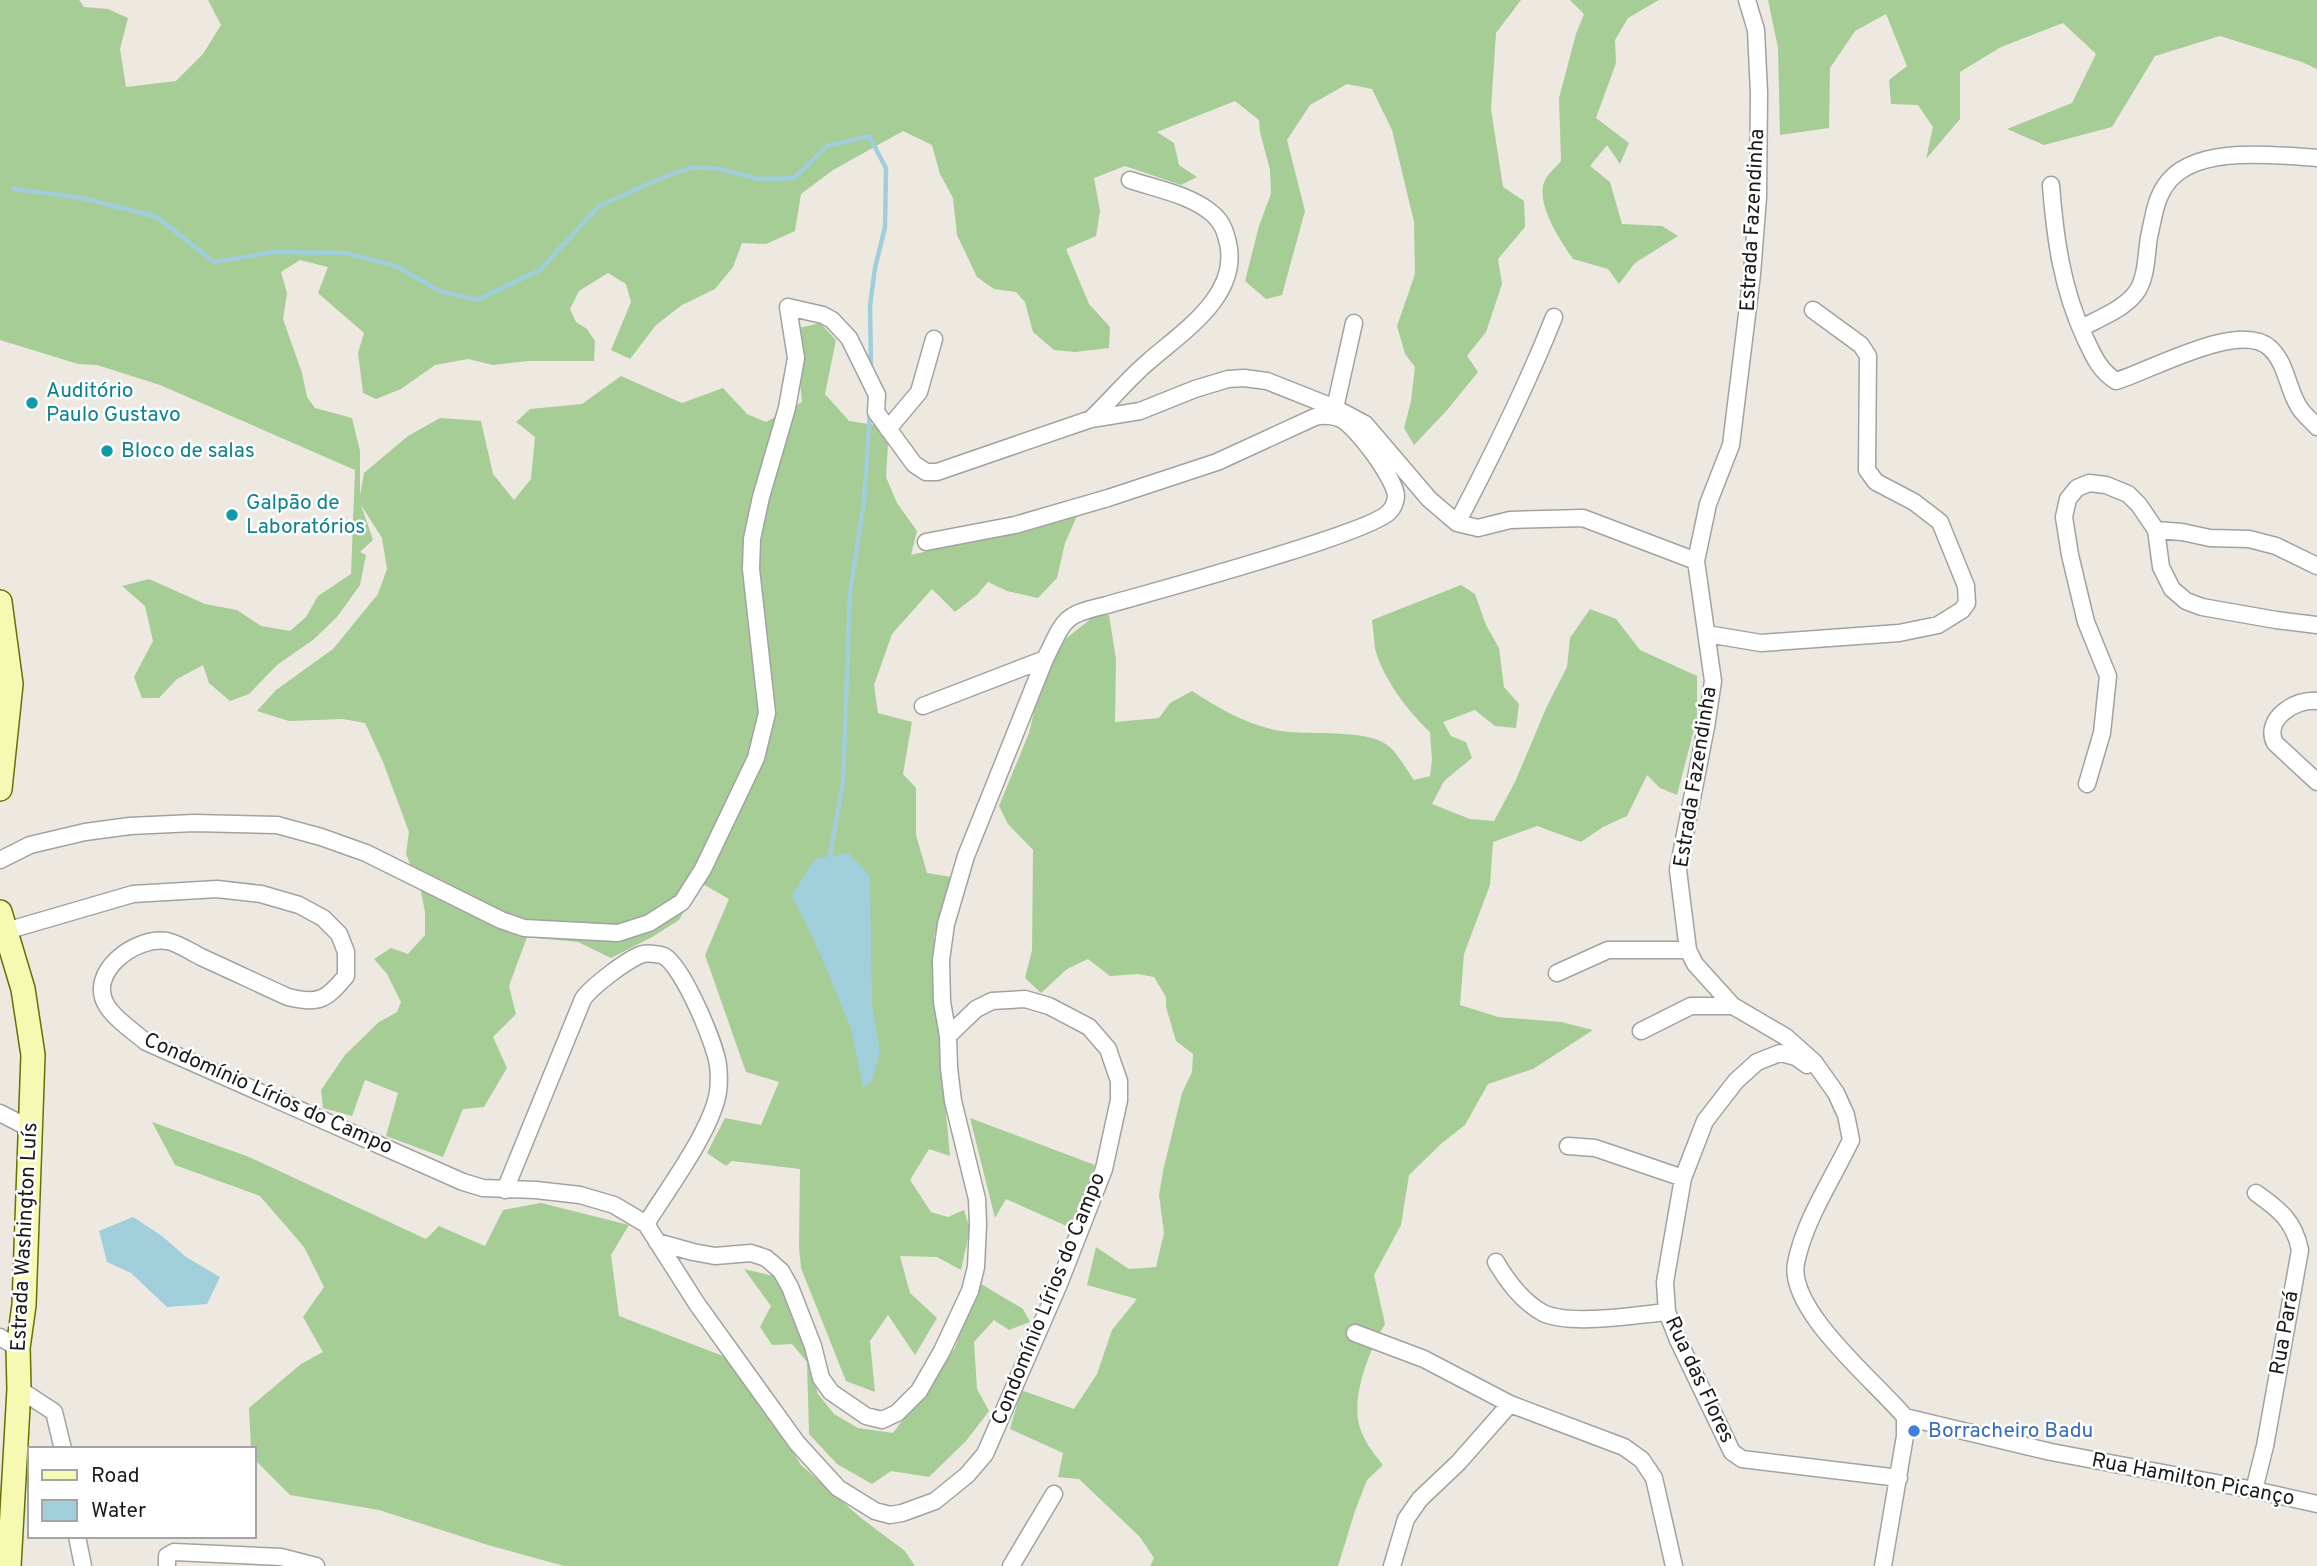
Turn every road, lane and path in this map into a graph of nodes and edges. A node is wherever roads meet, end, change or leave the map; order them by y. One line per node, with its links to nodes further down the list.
1 (1747, 0): 17 (street, Estrada Fazendinha)
2 (2317, 159): 8 (street)
3 (1130, 180): 11 (street)
4 (2052, 185): 8 (street)
5 (1813, 310): 21 (street)
6 (1554, 317): 14 (street)
7 (1354, 323): 10 (street)
8 (2081, 328): 12 (street)
9 (933, 339): 13 (street)
10 (1335, 408): 11 (street); 14 (street)
11 (1091, 419): 13 (street)
12 (2317, 427)
13 (888, 429): 30 (street)
14 (1457, 523): 17 (street)
15 (2156, 530): 18 (street); 20 (street); 28 (street)
16 (926, 542): 23 (street)
17 (1696, 561): 21 (street, Estrada Fazendinha)
18 (2317, 566)
19 (0, 602): 22 (street)
20 (2317, 625)
21 (1707, 634): 32 (street, Estrada Fazendinha)
22 (3, 643): 26 (street)
23 (1045, 659): 25 (street); 36 (street)
24 (2317, 701): 27 (street)
25 (923, 706)
26 (3, 748): 29 (street)
27 (2317, 782)
28 (2087, 784)
29 (0, 789)
30 (0, 860)
31 (3, 921): 39 (street, Estrada Washington Luís); 42 (street, Condomínio Lírios do Campo)
32 (1688, 950): 33 (street); 34 (street, Estrada Fazendinha)
33 (1557, 974)
34 (1732, 1006): 35 (street); 38 (street, Estrada Fazendinha)
35 (1641, 1031)
36 (948, 1036): 45 (street); 45 (street, Condomínio Lírios do Campo)
37 (0, 1113): 39 (street)
38 (1846, 1115): 41 (street, Rua das Flores); 52 (street, Estrada Fazendinha)
39 (31, 1129): 49 (street, Estrada Washington Luís)
40 (1568, 1146): 41 (street)
41 (1683, 1178): 47 (street, Rua das Flores)
42 (505, 1190): 44 (street, Condomínio Lírios do Campo); 44 (street)
43 (2256, 1193): 55 (street, Rua Pará)
44 (646, 1224): 45 (street, Condomínio Lírios do Campo)
45 (657, 1242)
46 (1496, 1262): 47 (street)
47 (1667, 1312): 54 (street, Rua das Flores)
48 (1355, 1334): 51 (street)
49 (9, 1343): 50 (street, Estrada Washington Luís)
50 (19, 1389): 53 (street); 59 (street, Estrada Washington Luís)
51 (1510, 1404): 64 (street); 65 (street)
52 (1905, 1418): 54 (street); 55 (street, Rua Hamilton Picanço)
53 (62, 1447)
54 (1899, 1478): 66 (street)
55 (2254, 1490): 57 (street, Rua Hamilton Picanço)
56 (1055, 1494): 63 (street)
57 (2317, 1504)
58 (78, 1538): 60 (street)
59 (6, 1555)
60 (83, 1566)
61 (167, 1566): 62 (street)
62 (316, 1566)
63 (1011, 1566)
64 (1392, 1566)
65 (1674, 1566)
66 (1883, 1566)

